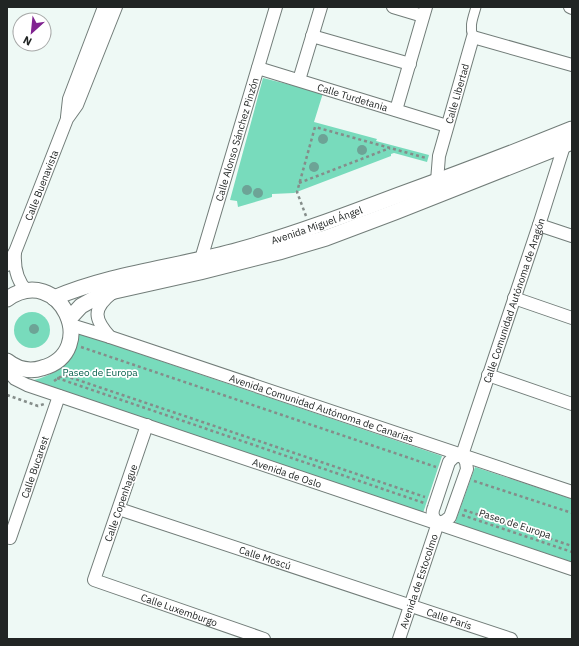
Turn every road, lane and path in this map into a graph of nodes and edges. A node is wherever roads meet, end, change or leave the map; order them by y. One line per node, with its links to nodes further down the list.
1 (104, 7): 15 (street, Calle Buenavista)
2 (116, 7): 15 (street, Calle Buenavista)
3 (276, 7): 12 (street, Calle Alonso Sánchez Pinzón)
4 (320, 7): 8 (street)
5 (393, 7): 7 (street)
6 (476, 7): 9 (street, Calle Libertad)
7 (424, 11): 10 (street)
8 (312, 36): 10 (street); 13 (street)
9 (473, 37): 11 (street); 16 (street, Calle Libertad)
10 (410, 64): 14 (street)
11 (572, 65)
12 (258, 68): 13 (street, Calle Turdetania); 27 (street, Calle Alonso Sánchez Pinzón)
13 (299, 80): 14 (street, Calle Turdetania)
14 (396, 110): 16 (street, Calle Turdetania)
15 (67, 119): 25 (street, Calle Buenavista)
16 (447, 126): 19 (street, Calle Libertad)
17 (570, 136): 20 (street, Avenida Miguel Ángel); 22 (street, Calle Comunidad Autónoma de Aragón); 27 (street, Avenida Miguel Ángel)
18 (390, 148): 19 (path); 21 (path); 21 (path)
19 (438, 162): 20 (street, Calle Libertad)
20 (437, 181): 23 (street, Avenida Miguel Ángel)
21 (299, 183): 23 (path)
22 (539, 225): 24 (street); 32 (street, Calle Comunidad Autónoma de Aragón)
23 (310, 228): 27 (street, Avenida Miguel Ángel)
24 (572, 236)
25 (15, 252): 26 (street, Calle Buenavista); 28 (street, Calle Buenavista)
26 (7, 265)
27 (200, 266): 29 (street, Avenida Miguel Ángel); 31 (street, Avenida Miguel Ángel)
28 (27, 291): 30 (street); 31 (street)
29 (115, 291): 34 (street, Avenida Miguel Ángel); 35 (street)
30 (8, 296)
31 (54, 298): 34 (street)
32 (514, 298): 33 (street); 40 (street, Calle Comunidad Autónoma de Aragón)
33 (572, 318)
34 (70, 322): 35 (street, Avenida Comunidad Autónoma de Canarias); 36 (street)
35 (110, 337): 46 (street, Avenida Comunidad Autónoma de Canarias)
36 (69, 343): 38 (street); 47 (path)
37 (7, 361): 38 (street)
38 (38, 369): 41 (path)
39 (7, 370): 42 (street, Avenida de Oslo)
40 (488, 375): 44 (street); 46 (street, Calle Comunidad Autónoma de Aragón)
41 (57, 378): 42 (path); 50 (path); 50 (path)
42 (54, 394): 43 (path); 45 (street, Avenida de Oslo); 55 (street, Calle Bucarest)
43 (7, 395)
44 (572, 404)
45 (146, 425): 51 (street, Calle Copenhague); 54 (street, Avenida de Oslo)
46 (462, 455): 47 (street); 48 (street); 49 (street, Avenida Comunidad Autónoma de Canarias)
47 (446, 471): 50 (street)
48 (464, 478): 52 (street); 53 (path)
49 (572, 492)
50 (435, 504): 54 (street)
51 (119, 508): 59 (street, Calle Copenhague); 60 (street, Calle Moscú)
52 (453, 509): 54 (street); 56 (path); 57 (path, Paseo de Europa)
53 (572, 513)
54 (438, 523): 58 (street, Avenida de Oslo); 60 (street, Avenida de Estocolmo)
55 (10, 538)
56 (572, 546)
57 (572, 552)
58 (572, 569)
59 (94, 580): 61 (street, Calle Luxemburgo)
60 (410, 606): 62 (street, Avenida de Estocolmo); 63 (street, Calle París)
61 (264, 639)
62 (399, 639)
63 (511, 639)

